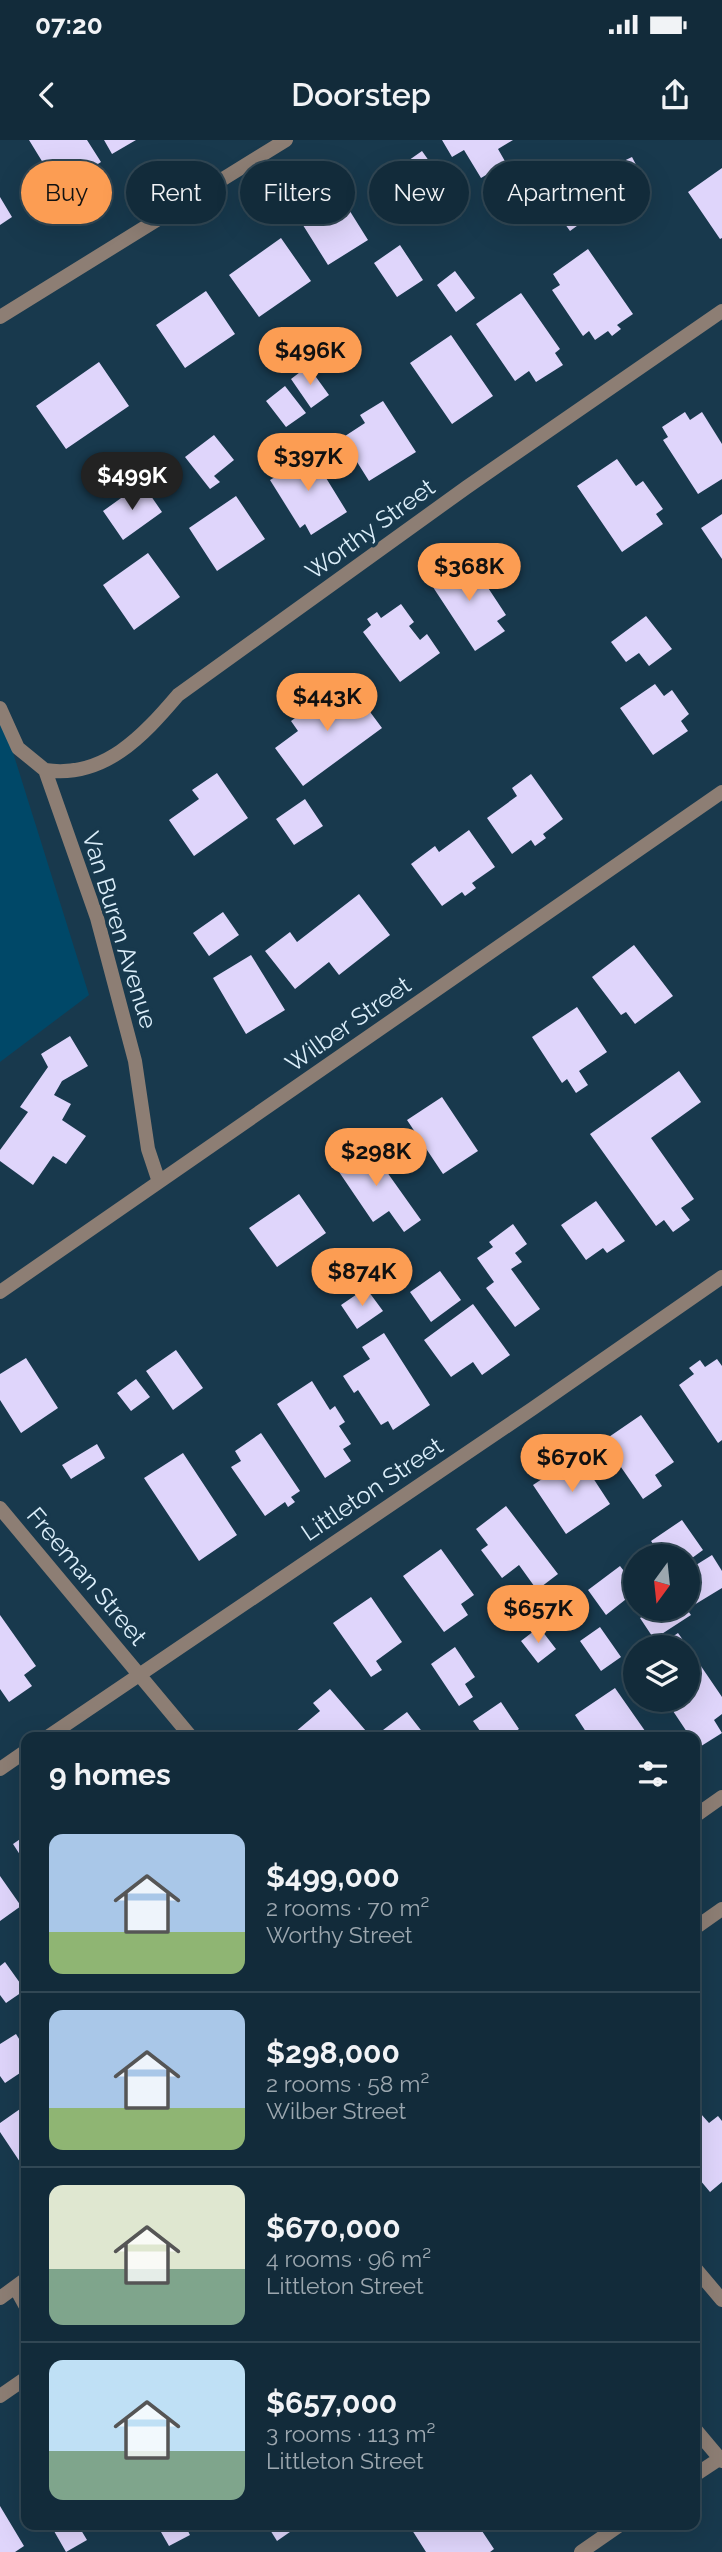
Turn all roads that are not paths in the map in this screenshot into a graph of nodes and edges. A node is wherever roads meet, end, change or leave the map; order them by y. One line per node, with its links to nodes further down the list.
1 (286, 140): 3 (street)
2 (722, 312): 5 (street, Worthy Street)
3 (0, 317)
4 (0, 708): 5 (street)
5 (45, 770): 7 (street, Van Buren Avenue)
6 (722, 792): 7 (street, Wilber Street)
7 (159, 1182): 9 (street, Wilber Street)
8 (722, 1277): 11 (street, Littleton Street)
9 (0, 1292)
10 (0, 1508): 11 (street, Freeman Street)
11 (139, 1673): 12 (street, Littleton Street); 13 (street, Freeman Street)
12 (55, 1732)
13 (187, 1732)
14 (21, 1754): 15 (street)
15 (0, 1769)
16 (722, 1797): 17 (street)
17 (700, 1812)
18 (722, 1909): 19 (street)
19 (700, 1924)
20 (700, 2275): 23 (street)
21 (21, 2283): 22 (street)
22 (0, 2298)
23 (722, 2300)
24 (21, 2381): 25 (street)
25 (0, 2396)
26 (700, 2435): 27 (street)
27 (721, 2458): 28 (street)
28 (700, 2472)
29 (613, 2530): 30 (street)
30 (581, 2552)

